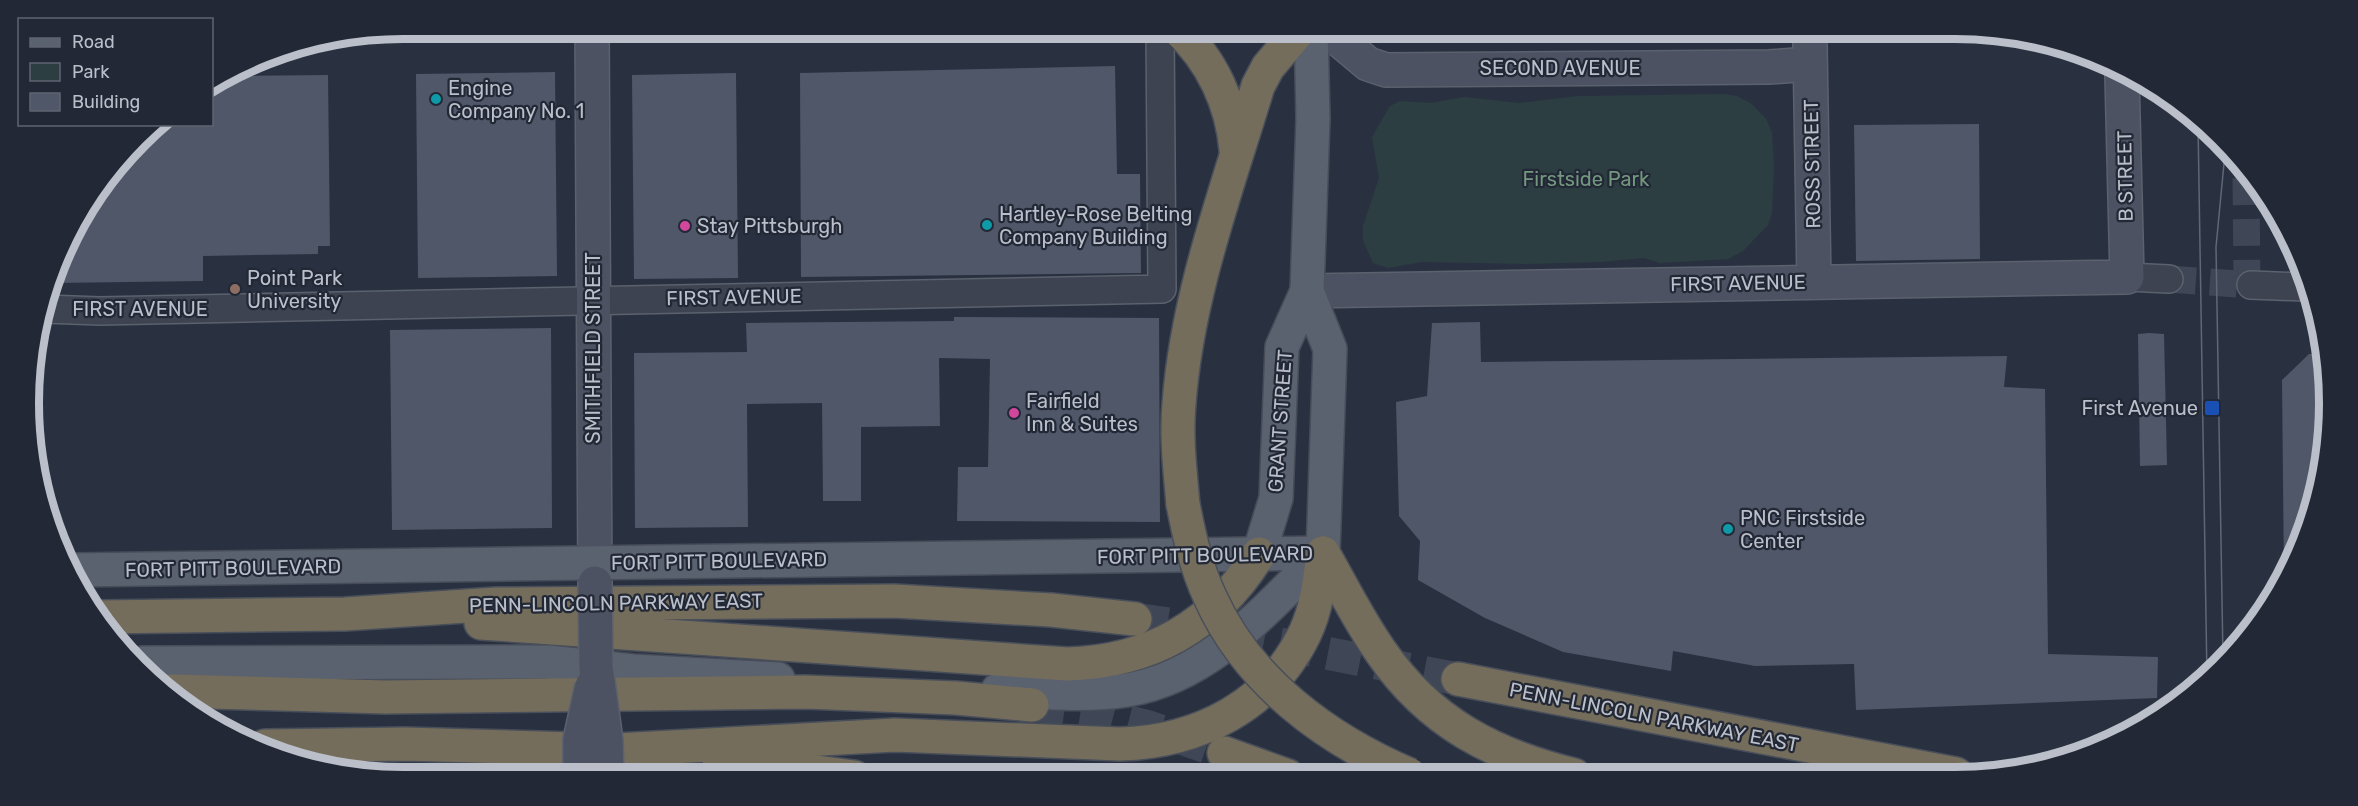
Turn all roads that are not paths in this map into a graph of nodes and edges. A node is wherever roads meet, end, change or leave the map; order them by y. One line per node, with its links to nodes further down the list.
1 (592, 39): 16 (main road, SMITHFIELD STREET)
2 (1160, 39): 16 (street, FIRST AVENUE)
3 (1186, 39): 9 (highway)
4 (1292, 39): 9 (highway)
5 (1311, 39): 15 (main road, GRANT STREET)
6 (1337, 39): 7 (main road, SECOND AVENUE)
7 (1810, 54): 12 (main road, ROSS STREET)
8 (2122, 80): 10 (main road, B STREET)
9 (1236, 158): 38 (highway, bridge)
10 (2127, 277): 11 (street, FIRST AVENUE); 12 (main road, FIRST AVENUE)
11 (2169, 279)
12 (1814, 282): 15 (main road, FIRST AVENUE)
13 (2251, 285): 14 (street)
14 (2300, 287)
15 (1307, 291): 18 (main road, GRANT STREET); 19 (main road, GRANT STREET)
16 (593, 300): 17 (street, FIRST AVENUE); 21 (main road, SMITHFIELD STREET)
17 (51, 309)
18 (1323, 553): 19 (main road, FORT PITT BOULEVARD); 30 (main road, FORT PITT BOULEVARD); 34 (highway); 39 (highway)
19 (1259, 554): 21 (main road, FORT PITT BOULEVARD); 22 (highway)
20 (80, 570): 21 (main road, FORT PITT BOULEVARD)
21 (595, 573): 26 (main road, SMITHFIELD STREET, bridge)
22 (345, 614): 23 (highway, PENN-LINCOLN PARKWAY EAST); 24 (highway, PENN-LINCOLN PARKWAY EAST)
23 (108, 617)
24 (1135, 619)
25 (149, 663): 26 (main road, FORT PITT BOULEVARD)
26 (596, 667): 30 (main road, FORT PITT BOULEVARD); 34 (main road, SMITHFIELD STREET, bridge); 35 (main road, SMITHFIELD STREET, bridge)
27 (1458, 679): 40 (highway, PENN-LINCOLN PARKWAY EAST)
28 (180, 691): 29 (highway)
29 (385, 698): 30 (highway); 31 (highway)
30 (1033, 698)
31 (208, 710)
32 (281, 746): 34 (highway)
33 (1224, 753): 37 (highway)
34 (612, 764): 36 (highway)
35 (580, 767)
36 (782, 767)
37 (1263, 767)
38 (1390, 767)
39 (1548, 767)
40 (1919, 767)

